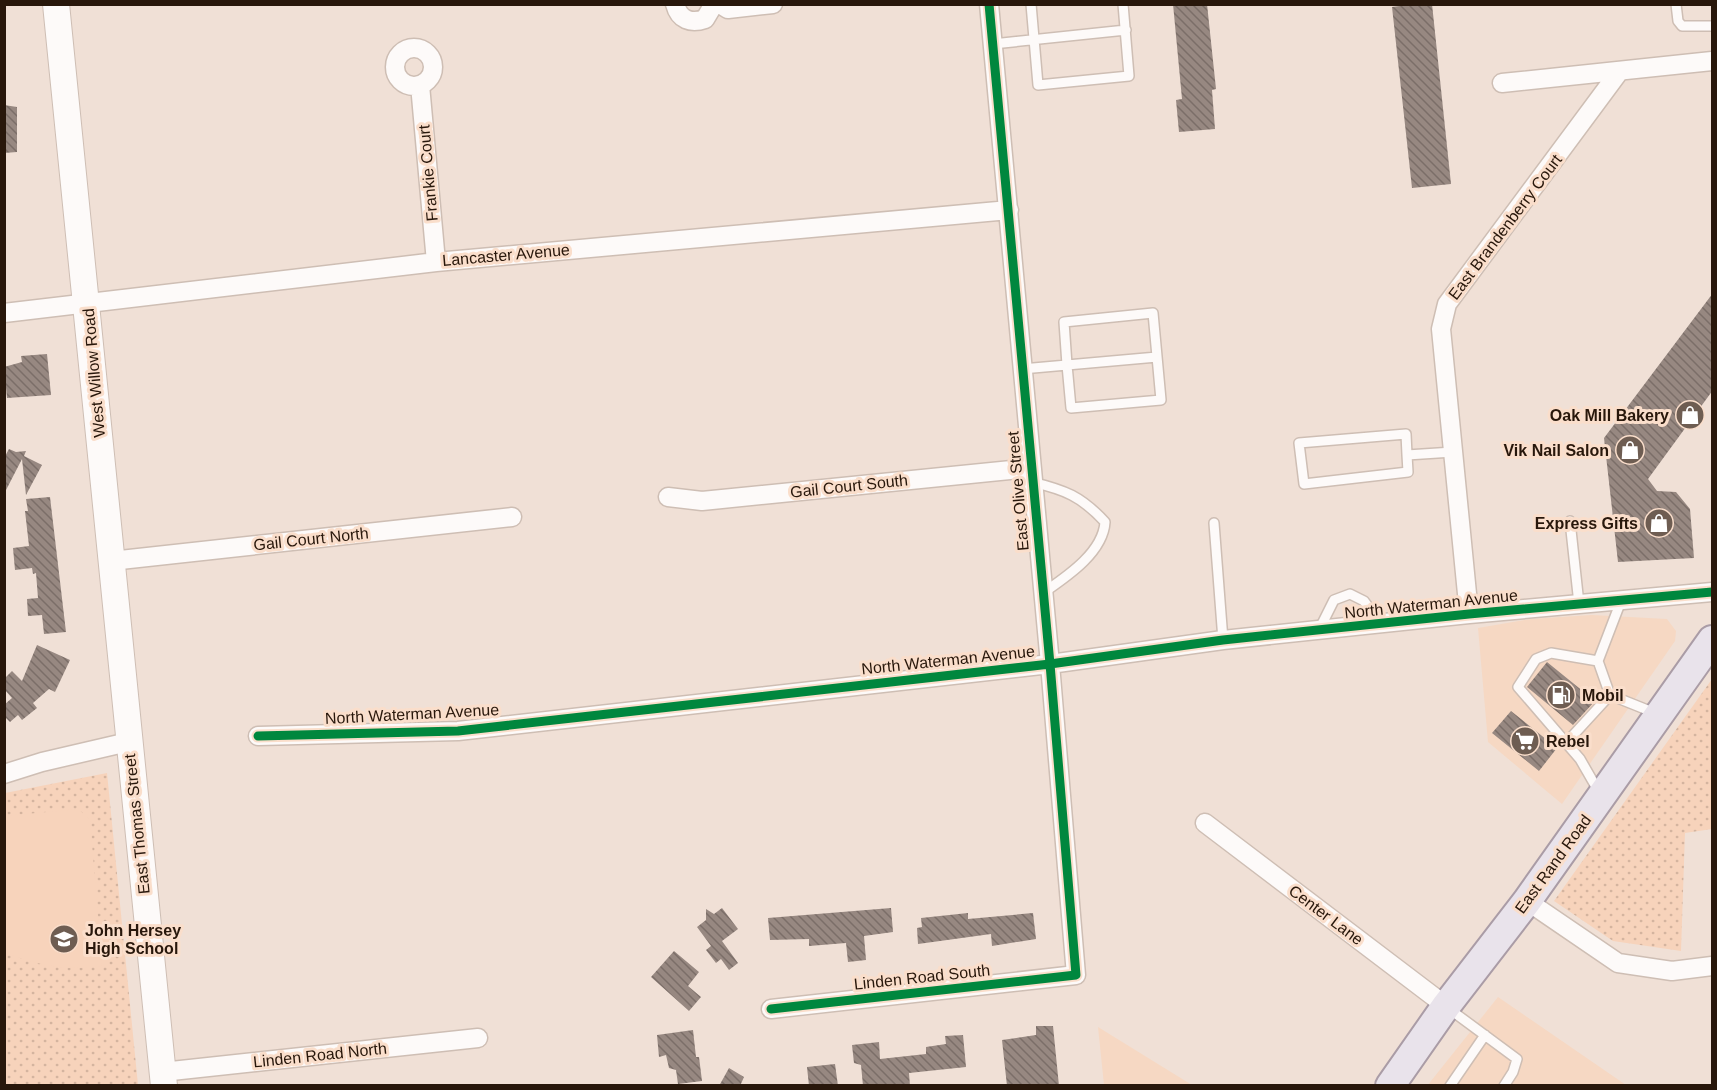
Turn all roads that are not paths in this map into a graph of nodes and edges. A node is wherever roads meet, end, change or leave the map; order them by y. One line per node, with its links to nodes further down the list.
1 (56, 4): 20 (street, West Willow Road)
2 (675, 4): 3 (street)
3 (714, 4)
4 (720, 4): 5 (street)
5 (773, 4)
6 (989, 4): 13 (street, East Olive Street)
7 (1031, 4): 12 (lane)
8 (1123, 4): 11 (lane)
9 (1676, 4): 10 (lane)
10 (1713, 26)
11 (1126, 30): 12 (lane); 12 (lane)
12 (1033, 40): 13 (lane)
13 (993, 44): 18 (street, East Olive Street)
14 (1713, 61): 15 (street)
15 (1619, 72): 16 (street); 25 (street, East Brandenberry Court)
16 (1502, 83)
17 (420, 85): 19 (street, Frankie Court)
18 (1009, 210): 19 (street, Lancaster Avenue); 24 (street, East Olive Street)
19 (436, 262): 20 (street, Lancaster Avenue)
20 (87, 305): 21 (street, Lancaster Avenue); 32 (street, West Willow Road)
21 (4, 313)
22 (1157, 357): 23 (lane); 23 (lane); 23 (lane)
23 (1067, 365): 24 (lane)
24 (1022, 369): 27 (street, East Olive Street)
25 (1453, 452): 26 (lane); 37 (street, East Brandenberry Court)
26 (1407, 455): 26 (lane)
27 (1031, 475): 28 (street, Gail Court South); 34 (street, East Olive Street); 34 (lane)
28 (668, 497)
29 (512, 517): 32 (street, Gail Court North)
30 (1570, 521): 36 (lane)
31 (1214, 523): 40 (lane)
32 (111, 561): 47 (street, West Willow Road)
33 (1713, 592): 35 (street, North Waterman Avenue)
34 (1043, 593): 43 (street, East Olive Street)
35 (1621, 600): 36 (street, North Waterman Avenue); 42 (lane)
36 (1579, 604): 37 (street, North Waterman Avenue)
37 (1469, 614): 38 (street, North Waterman Avenue)
38 (1380, 624): 39 (street, North Waterman Avenue); 39 (lane)
39 (1318, 630): 40 (street, North Waterman Avenue)
40 (1223, 640): 43 (street, North Waterman Avenue)
41 (1713, 640): 45 (main road, East Rand Road)
42 (1598, 661): 44 (lane); 48 (lane)
43 (1050, 664): 46 (street, North Waterman Avenue); 54 (street, East Olive Street)
44 (1610, 695): 45 (lane); 48 (lane)
45 (1660, 715): 50 (main road, East Rand Road)
46 (258, 736)
47 (128, 742): 49 (street); 59 (street, East Thomas Street)
48 (1566, 743): 50 (lane)
49 (4, 774)
50 (1602, 797): 52 (main road, East Rand Road)
51 (1205, 823): 55 (street, Center Lane)
52 (1527, 901): 53 (street); 55 (main road, East Rand Road)
53 (1713, 966)
54 (1076, 975): 56 (street, Linden Road South)
55 (1446, 1006): 57 (lane); 60 (main road, East Rand Road)
56 (771, 1009)
57 (1485, 1035): 61 (lane); 62 (lane)
58 (478, 1038): 59 (street, Linden Road North)
59 (163, 1079)
60 (1390, 1086)
61 (1450, 1086)
62 (1504, 1086)

